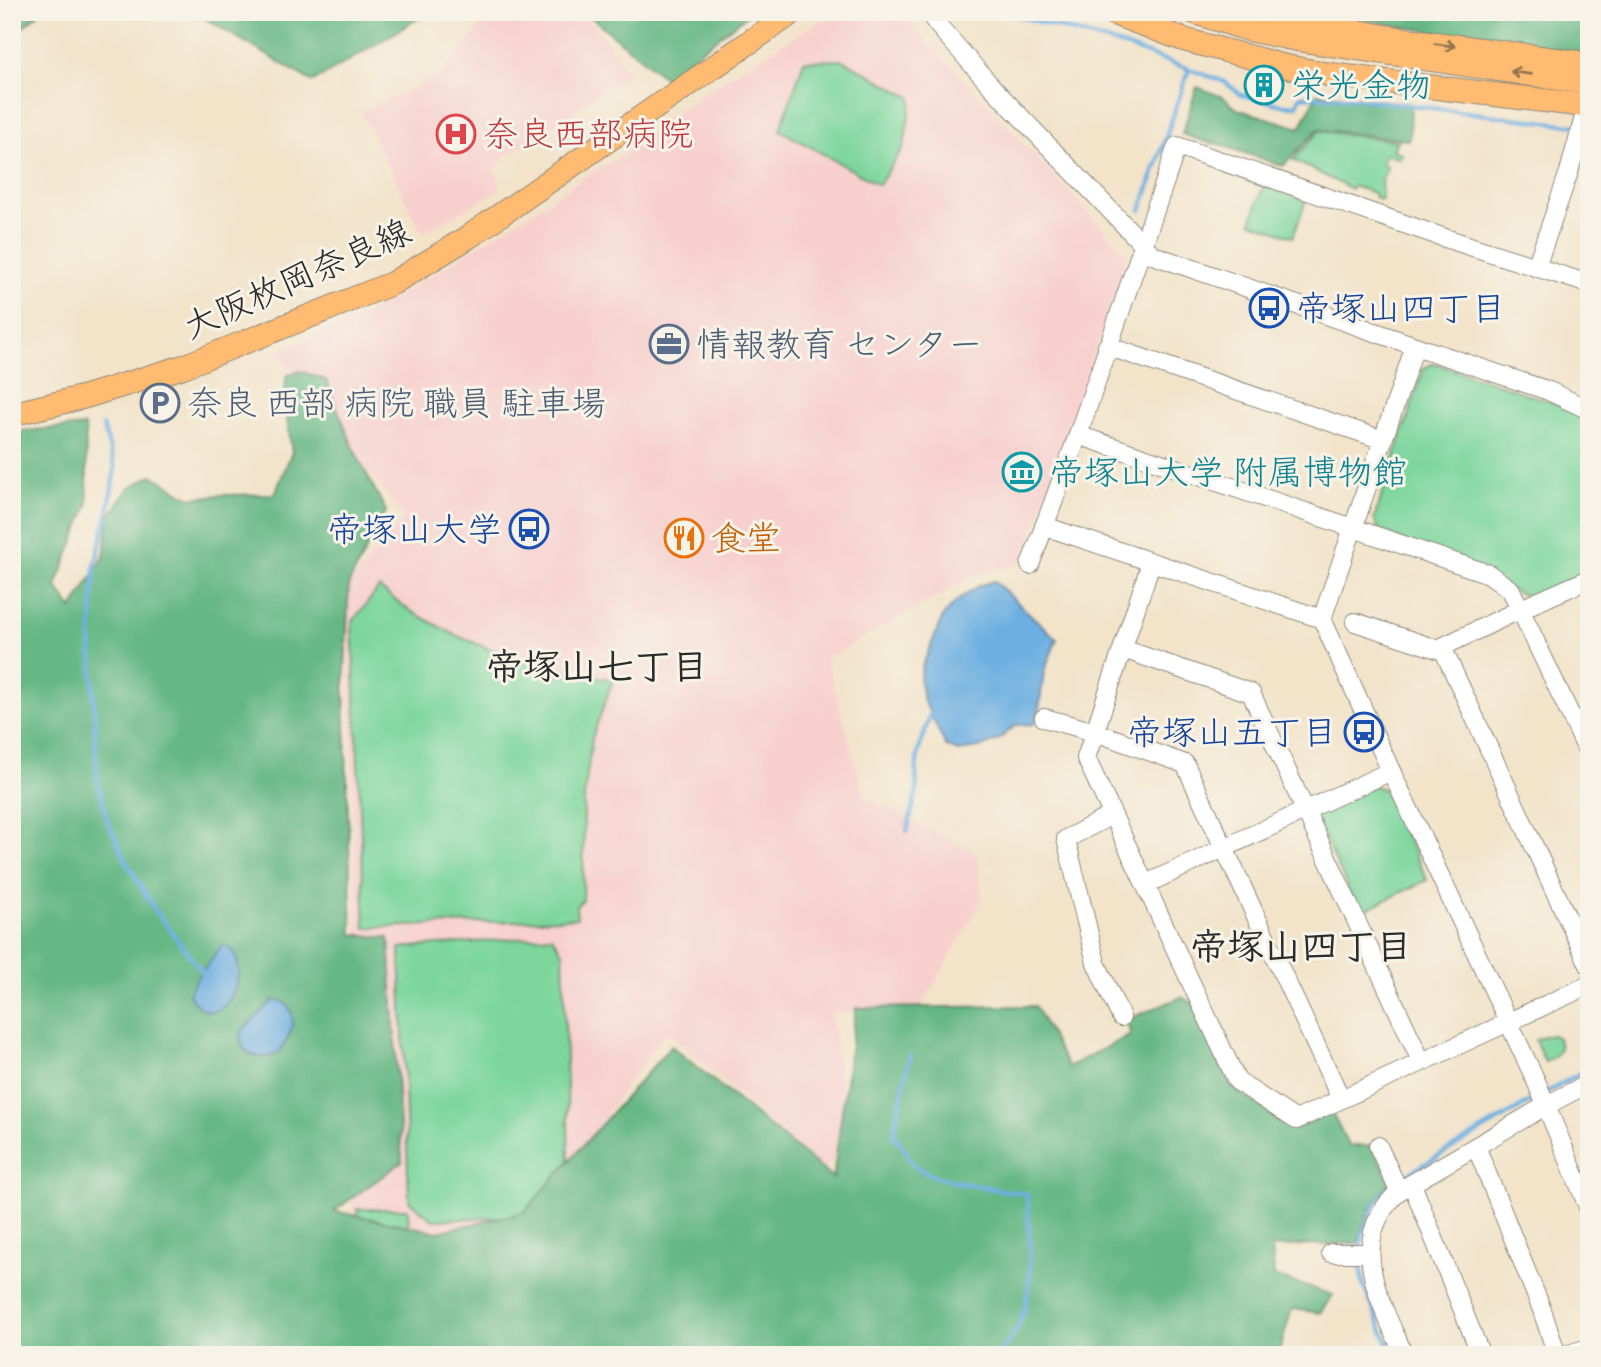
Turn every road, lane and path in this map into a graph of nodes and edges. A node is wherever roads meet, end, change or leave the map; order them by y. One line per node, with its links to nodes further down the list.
1 (793, 12): 16 (main road, 大阪枚岡奈良線)
2 (929, 12): 10 (street)
3 (1110, 12): 8 (main road)
4 (1194, 12): 6 (main road)
5 (1262, 12): 6 (main road)
6 (1296, 26): 7 (main road, one-way to 7); 8 (street); 9 (main road, one-way to 6)
7 (1589, 64)
8 (1284, 66): 9 (main road)
9 (1588, 98): 11 (street)
10 (1143, 246): 11 (street); 13 (street); 14 (street)
11 (1536, 267): 12 (street)
12 (1589, 284)
13 (1107, 346): 17 (street); 18 (street)
14 (1415, 346): 15 (street); 18 (street)
15 (1589, 410)
16 (12, 414)
17 (1077, 435): 19 (street); 20 (street)
18 (1383, 440): 20 (street)
19 (1044, 526): 21 (street); 22 (street)
20 (1354, 528): 24 (street); 25 (street)
21 (1151, 563): 25 (street); 28 (street)
22 (1030, 565)
23 (1589, 579): 24 (street)
24 (1521, 609): 27 (street); 31 (street)
25 (1322, 620): 32 (street)
26 (1355, 622): 27 (street)
27 (1442, 647): 37 (street)
28 (1124, 649): 30 (street); 33 (street)
29 (1044, 718): 30 (street)
30 (1095, 732): 34 (street); 35 (street)
31 (1589, 754)
32 (1391, 771): 33 (street); 40 (street)
33 (1304, 811): 35 (street); 41 (street)
34 (1112, 815): 36 (street); 39 (street)
35 (1224, 847): 36 (street); 43 (street)
36 (1146, 884): 43 (street)
37 (1589, 965)
38 (1589, 985): 40 (street)
39 (1121, 1017)
40 (1509, 1023): 41 (street); 44 (street)
41 (1421, 1061): 43 (street)
42 (1589, 1083): 44 (street)
43 (1341, 1099)
44 (1547, 1105): 46 (street); 48 (street)
45 (1378, 1146): 47 (street)
46 (1476, 1146): 47 (street); 54 (street)
47 (1406, 1188): 50 (street); 53 (street)
48 (1587, 1199)
49 (1331, 1253): 50 (street)
50 (1370, 1253): 52 (street)
51 (1589, 1348): 55 (street)
52 (1404, 1355)
53 (1481, 1355)
54 (1556, 1355)
55 (1565, 1355)

